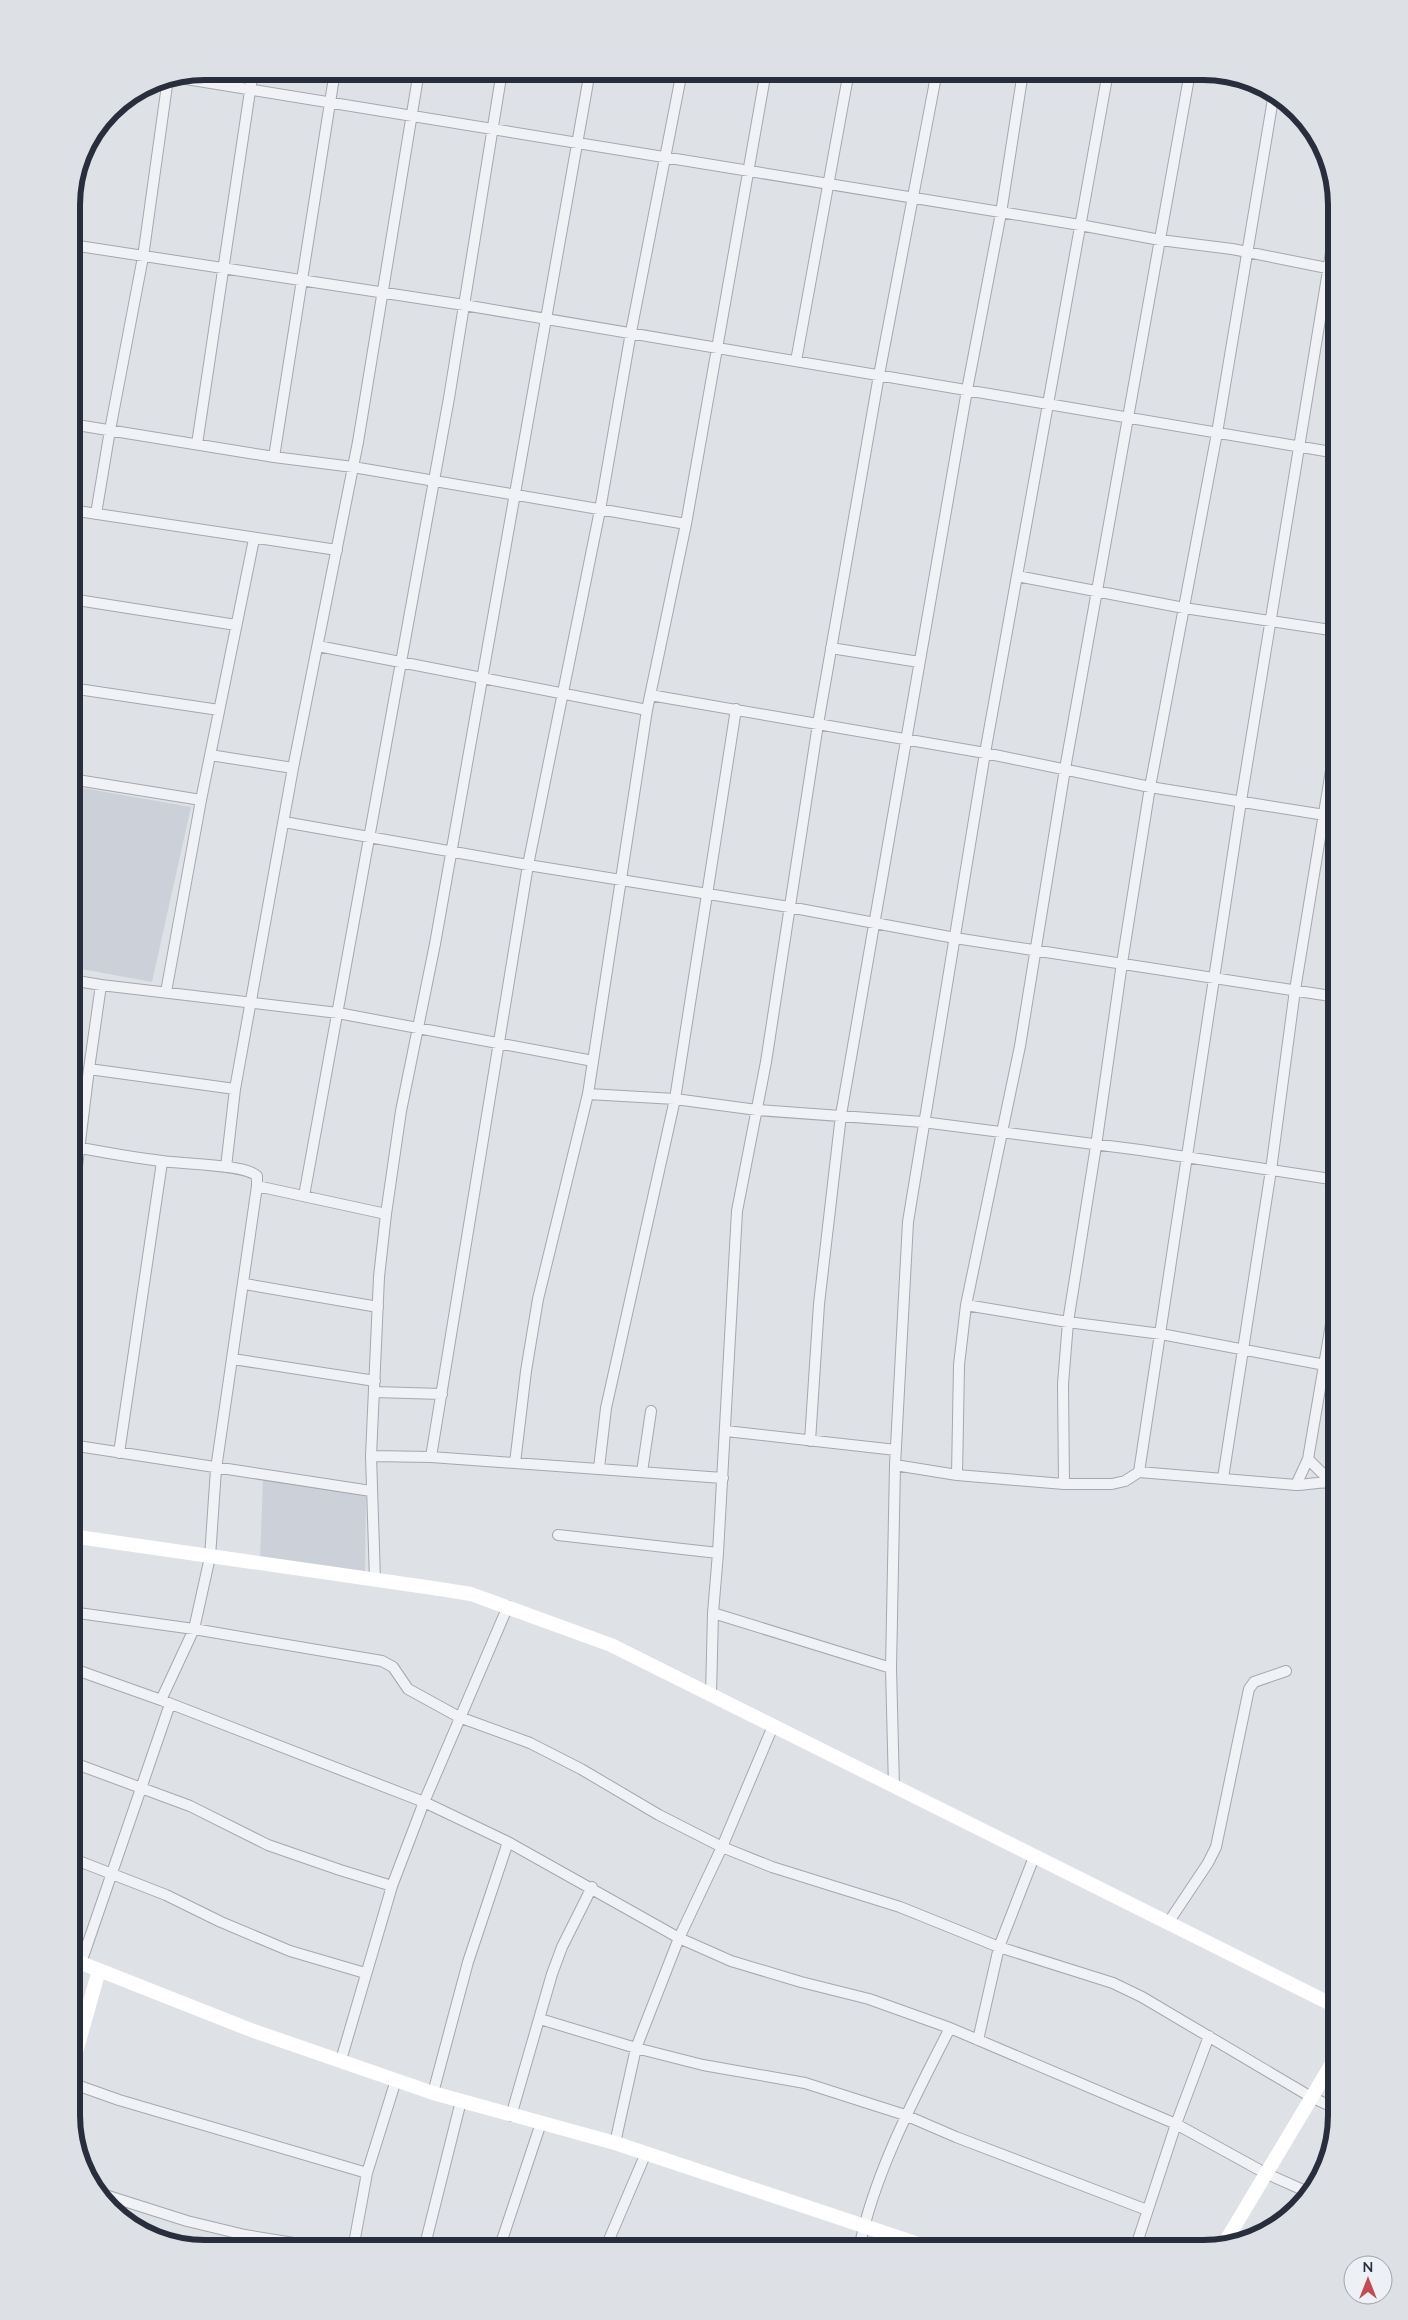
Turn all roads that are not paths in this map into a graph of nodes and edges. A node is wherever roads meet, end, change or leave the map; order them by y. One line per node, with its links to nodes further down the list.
1 (252, 80): 15 (street)
2 (333, 80): 17 (street)
3 (418, 80): 18 (street)
4 (500, 80): 19 (street)
5 (588, 80): 20 (street)
6 (680, 80): 21 (street)
7 (764, 80): 22 (street)
8 (848, 80): 23 (street)
9 (935, 80): 24 (street)
10 (1022, 80): 25 (street)
11 (1107, 80): 26 (street)
12 (1189, 80): 27 (street)
13 (190, 81): 15 (street)
14 (167, 86): 30 (street)
15 (250, 91): 17 (street); 32 (street)
16 (1273, 101): 29 (street)
17 (329, 104): 18 (street); 33 (street)
18 (412, 117): 19 (street); 35 (street)
19 (492, 130): 20 (street); 36 (street)
20 (577, 143): 21 (street); 37 (street)
21 (665, 156): 22 (street); 38 (street)
22 (749, 171): 23 (street); 39 (street)
23 (828, 184): 24 (street); 40 (street)
24 (913, 198): 25 (street); 41 (street)
25 (1001, 213): 26 (street); 42 (street)
26 (1080, 225): 27 (street); 43 (street)
27 (1160, 240): 29 (street); 44 (street)
28 (80, 246): 30 (street)
29 (1248, 252): 31 (street); 47 (street)
30 (144, 257): 32 (street); 46 (street)
31 (1328, 268)
32 (222, 270): 33 (street); 48 (street)
33 (302, 282): 35 (street); 51 (street)
34 (1328, 291): 49 (street)
35 (382, 293): 36 (street); 52 (street)
36 (464, 305): 37 (street); 53 (street)
37 (546, 319): 38 (street); 54 (street)
38 (632, 332): 39 (street); 55 (street)
39 (718, 347): 40 (street); 58 (street)
40 (796, 361): 41 (street)
41 (879, 375): 42 (street); 69 (street)
42 (967, 390): 43 (street); 71 (street)
43 (1048, 402): 44 (street); 61 (street)
44 (1128, 418): 47 (street); 62 (street)
45 (80, 425): 46 (street)
46 (110, 430): 48 (street); 57 (street)
47 (1217, 433): 49 (street); 64 (street)
48 (197, 444): 51 (street)
49 (1299, 447): 50 (street); 65 (street)
50 (1328, 452)
51 (274, 457): 52 (street)
52 (353, 467): 53 (street); 60 (street)
53 (434, 482): 54 (street); 70 (street)
54 (514, 496): 55 (street); 72 (street)
55 (600, 510): 58 (street); 74 (street)
56 (80, 511): 57 (street)
57 (96, 514): 59 (street)
58 (686, 524): 75 (street)
59 (254, 540): 60 (street); 66 (street)
60 (337, 550): 68 (street)
61 (1017, 576): 62 (street); 81 (street)
62 (1099, 592): 64 (street); 84 (street)
63 (80, 600): 66 (street)
64 (1184, 608): 65 (street); 86 (street)
65 (1270, 620): 67 (street); 89 (street)
66 (236, 625): 76 (street)
67 (1328, 630)
68 (318, 646): 70 (street); 83 (street)
69 (832, 648): 71 (street); 79 (street)
70 (400, 662): 72 (street); 93 (street)
71 (919, 662): 80 (street)
72 (482, 678): 74 (street); 94 (street)
73 (80, 689): 76 (street)
74 (564, 694): 77 (street); 95 (street)
75 (650, 694): 77 (street); 78 (street)
76 (219, 710): 82 (street)
77 (647, 710): 96 (street)
78 (736, 710): 79 (street); 97 (street)
79 (818, 724): 80 (street); 98 (street)
80 (906, 740): 81 (street); 99 (street)
81 (984, 753): 84 (street); 100 (street)
82 (210, 755): 83 (street); 88 (street)
83 (293, 768): 92 (street)
84 (1066, 769): 86 (street); 101 (street)
85 (80, 780): 88 (street)
86 (1150, 787): 89 (street); 102 (street)
87 (1328, 790): 90 (street)
88 (201, 800): 107 (street)
89 (1241, 801): 90 (street); 103 (street)
90 (1324, 815): 91 (street); 106 (street)
91 (1328, 816)
92 (284, 822): 93 (street); 109 (street)
93 (369, 837): 94 (street); 110 (street)
94 (451, 851): 95 (street); 111 (street)
95 (528, 865): 96 (street); 112 (street)
96 (622, 880): 97 (street); 113 (street)
97 (707, 894): 98 (street); 117 (street)
98 (789, 907): 99 (street); 118 (street)
99 (873, 923): 100 (street); 119 (street)
100 (954, 938): 101 (street); 122 (street)
101 (1037, 951): 102 (street); 123 (street)
102 (1122, 963): 103 (street); 124 (street)
103 (1214, 979): 106 (street); 127 (street)
104 (80, 981): 105 (street)
105 (102, 985): 107 (street); 114 (street)
106 (1296, 990): 108 (street); 130 (street)
107 (166, 992): 109 (street)
108 (1328, 995)
109 (252, 1002): 110 (street); 115 (street)
110 (338, 1013): 111 (street); 133 (street)
111 (418, 1029): 112 (street); 134 (street)
112 (498, 1043): 113 (street); 146 (street)
113 (592, 1061): 116 (street)
114 (89, 1069): 115 (street); 121 (street)
115 (235, 1089): 129 (street)
116 (588, 1094): 117 (street); 156 (street)
117 (675, 1100): 118 (street); 158 (street)
118 (757, 1110): 119 (street); 148 (street)
119 (841, 1115): 122 (street); 149 (street)
120 (80, 1118): 121 (street)
121 (83, 1118): 125 (street)
122 (924, 1122): 123 (street); 151 (street)
123 (1002, 1132): 124 (street); 136 (street)
124 (1096, 1146): 127 (street); 138 (street)
125 (81, 1148): 126 (street); 128 (street)
126 (80, 1154)
127 (1186, 1157): 130 (street); 139 (street)
128 (162, 1162): 129 (street); 152 (street)
129 (226, 1167): 132 (street)
130 (1271, 1170): 131 (street); 141 (street)
131 (1328, 1179)
132 (257, 1186): 133 (street); 135 (street)
133 (304, 1196): 134 (street)
134 (386, 1214): 137 (street)
135 (245, 1284): 137 (street); 142 (street)
136 (966, 1305): 138 (street); 162 (street)
137 (378, 1307): 144 (street)
138 (1068, 1322): 139 (street); 167 (street)
139 (1161, 1334): 141 (street); 161 (street)
140 (1328, 1346): 143 (street)
141 (1242, 1350): 143 (street); 164 (street)
142 (233, 1359): 144 (street); 159 (street)
143 (1325, 1365): 155 (street)
144 (375, 1380): 145 (street)
145 (374, 1392): 146 (street); 153 (street)
146 (442, 1394): 154 (street)
147 (651, 1411): 160 (street)
148 (726, 1431): 149 (street); 163 (street)
149 (810, 1441): 151 (street)
150 (80, 1446): 152 (street)
151 (896, 1450): 157 (street)
152 (119, 1453): 159 (street)
153 (371, 1456): 154 (street); 169 (street)
154 (431, 1457): 156 (street)
155 (1308, 1459): 165 (street); 168 (street)
156 (515, 1463): 158 (street)
157 (895, 1465): 162 (street); 179 (street)
158 (599, 1468): 160 (street)
159 (216, 1469): 169 (street); 173 (street)
160 (642, 1472): 163 (street)
161 (1139, 1472): 164 (street); 167 (street)
162 (957, 1475): 167 (street)
163 (722, 1478): 172 (street)
164 (1224, 1478): 168 (street)
165 (1328, 1478)
166 (1328, 1483): 168 (street)
167 (1064, 1484)
168 (1296, 1485)
169 (371, 1491): 174 (street)
170 (558, 1535): 172 (street)
171 (80, 1537): 173 (street)
172 (718, 1553): 177 (street)
173 (210, 1557): 174 (street); 178 (street)
174 (375, 1580): 175 (street)
175 (508, 1606): 182 (street); 184 (street)
176 (80, 1613): 178 (street)
177 (712, 1613): 179 (street); 182 (street)
178 (194, 1629): 183 (street); 184 (street)
179 (891, 1668): 188 (street)
180 (80, 1671): 183 (street)
181 (1286, 1671): 197 (street)
182 (711, 1695): 185 (street)
183 (166, 1702): 187 (street); 189 (street)
184 (459, 1717): 189 (street); 191 (street)
185 (774, 1726): 188 (street); 191 (street)
186 (80, 1765): 187 (street)
187 (140, 1787): 194 (street); 195 (street)
188 (894, 1788): 192 (street)
189 (424, 1802): 190 (street); 195 (street)
190 (508, 1842): 196 (street); 215 (street)
191 (722, 1847): 198 (street); 199 (street)
192 (1034, 1857): 197 (street); 199 (street)
193 (80, 1861): 194 (street)
194 (111, 1873): 200 (street); 203 (street)
195 (392, 1886): 203 (street)
196 (592, 1888): 198 (street); 205 (street)
197 (1168, 1923): 204 (street)
198 (679, 1938): 206 (street); 210 (street)
199 (999, 1947): 207 (street); 209 (street)
200 (80, 1951)
201 (80, 1963): 202 (street)
202 (99, 1970): 208 (street); 211 (street)
203 (365, 1973): 211 (street)
204 (1328, 2003)
205 (540, 2019): 210 (street); 220 (street)
206 (950, 2028): 209 (street); 219 (street)
207 (1209, 2036): 216 (street); 222 (street)
208 (80, 2038)
209 (978, 2040): 222 (street)
210 (636, 2048): 219 (street); 223 (street)
211 (340, 2060): 213 (street)
212 (1328, 2070): 216 (street)
213 (396, 2080): 215 (street); 226 (street)
214 (80, 2086): 226 (street)
215 (433, 2093): 217 (street)
216 (1311, 2097): 218 (street); 225 (street)
217 (461, 2102): 220 (street); 234 (street)
218 (1328, 2106)
219 (905, 2115): 229 (street); 230 (street)
220 (511, 2116): 221 (street)
221 (541, 2124): 223 (street); 235 (street)
222 (1176, 2124): 225 (street); 229 (street)
223 (615, 2143): 224 (street)
224 (646, 2153): 230 (street); 236 (street)
225 (1265, 2172): 227 (street); 231 (street)
226 (367, 2173): 233 (street)
227 (1303, 2190)
228 (111, 2197): 232 (street)
229 (1147, 2210): 239 (street)
230 (864, 2225): 237 (street); 238 (street)
231 (1227, 2238)
232 (282, 2240)
233 (355, 2240)
234 (426, 2240)
235 (502, 2240)
236 (609, 2240)
237 (861, 2240)
238 (907, 2240)
239 (1137, 2240)

